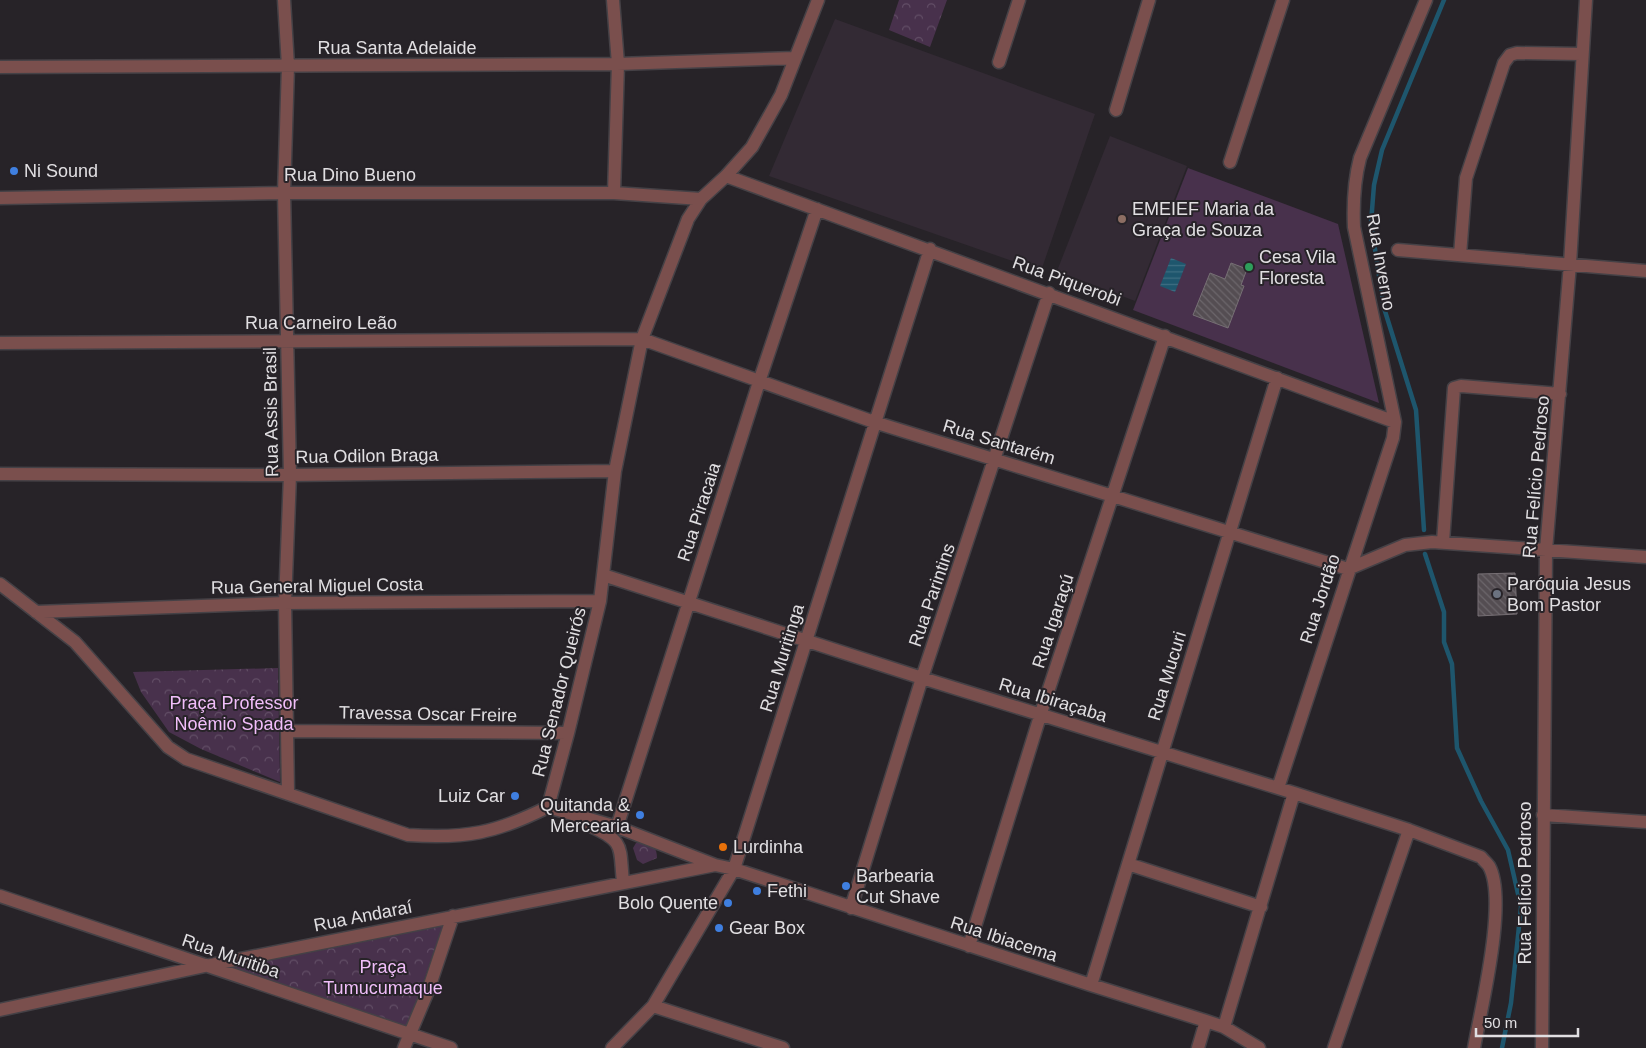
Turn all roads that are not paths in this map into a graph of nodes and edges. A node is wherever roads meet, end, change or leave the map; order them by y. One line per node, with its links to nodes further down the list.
1 (284, 0): 13 (street, Rua Assis Brasil)
2 (613, 0): 12 (street)
3 (818, 0): 10 (street, Rua Senador Queirós)
4 (1019, 0): 11 (street)
5 (1149, 0): 15 (street)
6 (1283, 0): 16 (street)
7 (1426, 0): 37 (street, Rua Inverno)
8 (1586, 0): 9 (street, Rua Felício Pedroso)
9 (1582, 54): 25 (street); 26 (street, Rua Felício Pedroso)
10 (794, 58): 12 (street, Rua Santa Adelaide); 17 (street, Rua Senador Queirós)
11 (999, 62)
12 (618, 64): 13 (street, Rua Santa Adelaide); 19 (street)
13 (288, 66): 14 (street, Rua Santa Adelaide); 18 (street, Rua Assis Brasil)
14 (0, 67)
15 (1116, 110)
16 (1230, 162)
17 (726, 176): 21 (street, Rua Senador Queirós); 22 (street, Rua Piquerobi)
18 (284, 193): 19 (street, Rua Dino Bueno); 20 (street, Rua Dino Bueno); 31 (street, Rua Assis Brasil)
19 (614, 193): 21 (street, Rua Dino Bueno)
20 (0, 198)
21 (701, 199): 30 (street, Rua Senador Queirós)
22 (817, 209): 23 (street, Rua Piquerobi); 34 (street, Rua Piracaia)
23 (930, 249): 28 (street, Rua Piquerobi); 36 (street, Rua Muritinga)
24 (1398, 250): 25 (street)
25 (1460, 255): 26 (street)
26 (1570, 264): 27 (street); 35 (street, Rua Felício Pedroso)
27 (1646, 271)
28 (1049, 294): 29 (street, Rua Piquerobi); 38 (street, Rua Parintins)
29 (1165, 336): 33 (street, Rua Piquerobi); 42 (street, Rua Igaraçú)
30 (642, 339): 31 (street, Rua Carneiro Leão); 34 (street, Rua Santarém); 39 (street, Rua Senador Queirós)
31 (288, 340): 32 (street, Rua Carneiro Leão); 41 (street, Rua Assis Brasil)
32 (0, 343)
33 (1277, 378): 37 (street, Rua Piquerobi); 43 (street, Rua Mucuri)
34 (759, 382): 36 (street, Rua Santarém); 52 (street, Rua Piracaia)
35 (1560, 394): 44 (street); 45 (street, Rua Felício Pedroso)
36 (874, 422): 38 (street, Rua Santarém); 54 (street, Rua Muritinga)
37 (1395, 422): 47 (street, Rua Jordão)
38 (996, 460): 42 (street, Rua Santarém); 55 (street, Rua Parintins)
39 (614, 471): 41 (street, Rua Odilon Braga); 48 (street, Rua Senador Queirós)
40 (0, 474): 41 (street, Rua Odilon Braga)
41 (290, 475): 51 (street, Rua Assis Brasil)
42 (1112, 496): 43 (street, Rua Santarém); 56 (street, Rua Igaraçú)
43 (1230, 532): 47 (street, Rua Santarém); 59 (street, Rua Mucuri)
44 (1443, 542): 45 (street); 47 (street)
45 (1546, 550): 46 (street); 64 (street, Rua Felício Pedroso)
46 (1646, 556)
47 (1348, 568): 60 (street, Rua Jordão)
48 (603, 575): 50 (street, Rua Senador Queirós); 52 (street, Rua Ibiraçaba)
49 (3, 589): 53 (street)
50 (600, 600): 51 (street, Rua General Miguel Costa); 58 (street, Rua Senador Queirós)
51 (285, 603): 53 (street, Rua General Miguel Costa); 57 (street, Rua Assis Brasil)
52 (688, 604): 54 (street, Rua Ibiraçaba); 67 (street, Rua Piracaia)
53 (36, 612): 61 (street)
54 (806, 641): 55 (street, Rua Ibiraçaba); 71 (street, Rua Muritinga)
55 (922, 678): 56 (street, Rua Ibiraçaba); 75 (street, Rua Parintins)
56 (1041, 713): 59 (street, Rua Ibiraçaba); 77 (street, Rua Igaraçú)
57 (287, 730): 58 (street, Travessa Oscar Freire); 61 (street, Rua Assis Brasil)
58 (568, 733): 63 (street, Rua Senador Queirós)
59 (1162, 752): 60 (street, Rua Ibiraçaba); 69 (street, Rua Mucuri)
60 (1278, 788): 62 (street, Rua Ibiraçaba)
61 (288, 793): 63 (street)
62 (1294, 793): 68 (street, Rua Ibiraçaba); 74 (street)
63 (548, 807): 65 (street)
64 (1543, 815): 66 (street); 93 (street, Rua Felício Pedroso)
65 (582, 817): 67 (street); 72 (street)
66 (1646, 822)
67 (617, 827): 70 (street)
68 (1409, 830): 91 (street); 92 (street, Rua Ibiraçaba)
69 (1128, 864): 74 (street); 79 (street, Rua Mucuri)
70 (715, 865): 71 (street, Rua Andaraí); 72 (street, Rua Andaraí)
71 (734, 868): 75 (street, Rua Ibiacema); 80 (street, Rua Muritinga)
72 (623, 882): 76 (street, Rua Andaraí)
73 (0, 896): 78 (street, Rua Muritiba)
74 (1261, 907): 83 (street)
75 (852, 908): 77 (street, Rua Ibiacema)
76 (453, 916): 78 (street, Rua Andaraí); 84 (street)
77 (969, 946): 79 (street, Rua Ibiacema)
78 (205, 966): 81 (street, Rua Andaraí); 84 (street, Rua Muritiba)
79 (1091, 985): 82 (street, Rua Ibiacema)
80 (653, 1006): 87 (street, Rua Muritinga); 88 (street)
81 (0, 1010)
82 (1206, 1020): 83 (street, Rua Ibiacema); 89 (street)
83 (1224, 1027): 90 (street, Rua Ibiacema)
84 (411, 1034): 85 (street); 86 (street, Rua Muritiba)
85 (404, 1048)
86 (451, 1048)
87 (612, 1048)
88 (783, 1048)
89 (1198, 1048)
90 (1259, 1048)
91 (1334, 1048)
92 (1474, 1048)
93 (1542, 1048)

